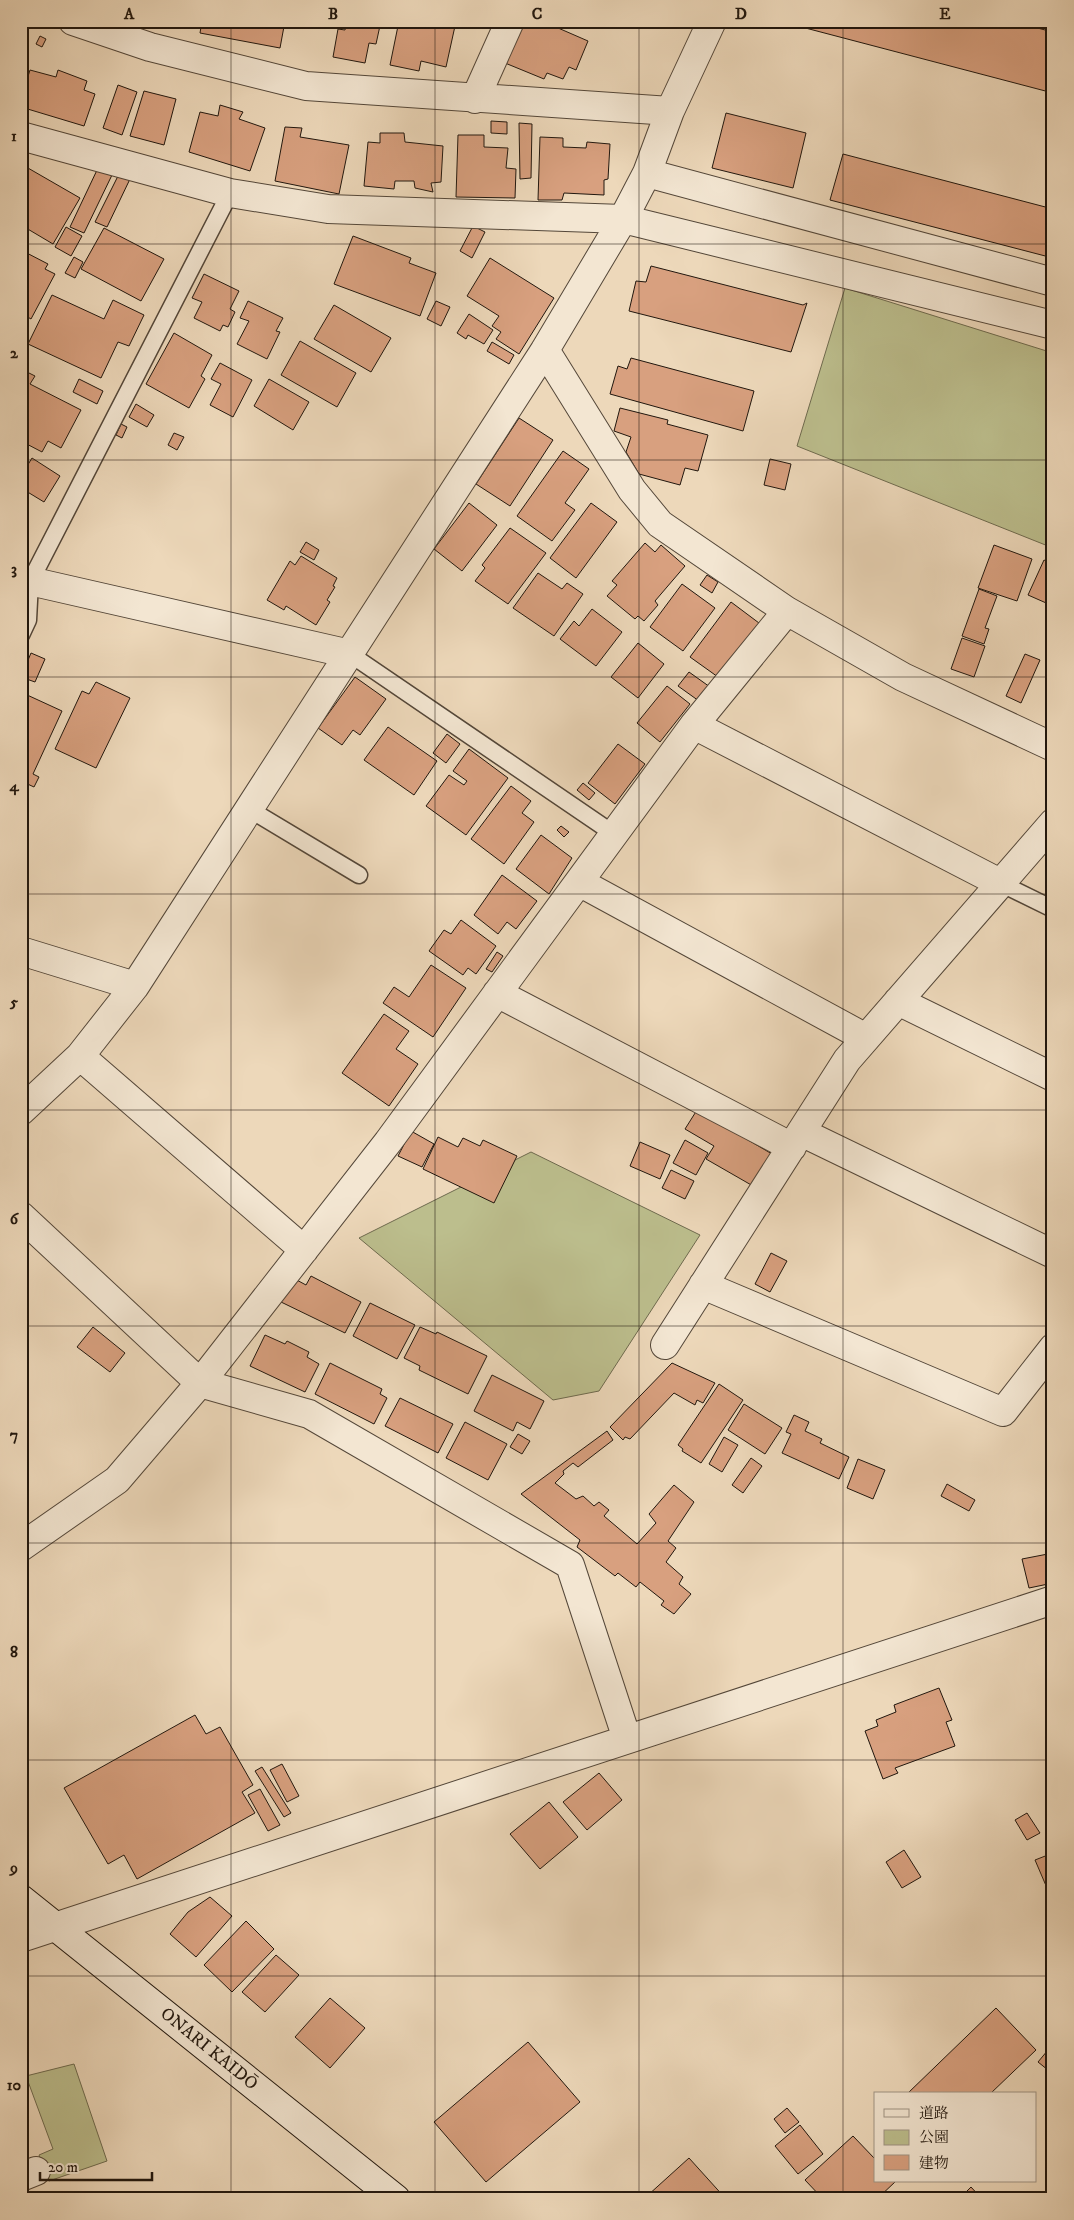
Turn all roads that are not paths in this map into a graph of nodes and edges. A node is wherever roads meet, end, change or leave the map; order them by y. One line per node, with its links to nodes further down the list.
1 (73, 21): 4 (street)
2 (510, 21): 4 (street)
3 (712, 21): 5 (street)
4 (475, 99): 5 (street)
5 (670, 111): 7 (street)
6 (21, 136): 8 (street)
7 (647, 173): 9 (street); 10 (street)
8 (230, 193): 9 (street); 13 (lane)
9 (623, 219): 11 (street); 12 (street)
10 (1053, 282)
11 (1053, 325)
12 (545, 350): 14 (street); 16 (street)
13 (26, 580): 15 (lane); 16 (street)
14 (787, 610): 17 (street); 18 (street)
15 (21, 635)
16 (350, 654): 19 (street); 21 (lane)
17 (694, 725): 21 (street); 24 (street)
18 (1053, 748)
19 (249, 809): 22 (lane); 27 (street)
20 (1053, 823): 24 (street)
21 (614, 834): 23 (street)
22 (359, 876)
23 (579, 882): 28 (street); 30 (street)
24 (1000, 883): 25 (lane); 29 (street)
25 (1053, 909)
26 (21, 951): 27 (street)
27 (136, 986): 31 (street)
28 (497, 993): 34 (street); 36 (street)
29 (898, 1001): 30 (street); 32 (street)
30 (866, 1038): 34 (street)
31 (80, 1056): 33 (street); 36 (street)
32 (1053, 1077)
33 (21, 1111)
34 (796, 1139): 37 (street); 38 (street)
35 (21, 1216): 41 (street)
36 (304, 1250): 41 (street)
37 (1053, 1254)
38 (703, 1285): 39 (street); 40 (street)
39 (665, 1345)
40 (1053, 1348)
41 (200, 1383): 42 (street); 44 (street)
42 (21, 1547)
43 (1053, 1600): 44 (street)
44 (627, 1739): 46 (street)
45 (21, 1899): 46 (street, ONARI KAIDŌ)
46 (53, 1926): 47 (street); 48 (street, ONARI KAIDŌ)
47 (21, 1938)
48 (396, 2199)

